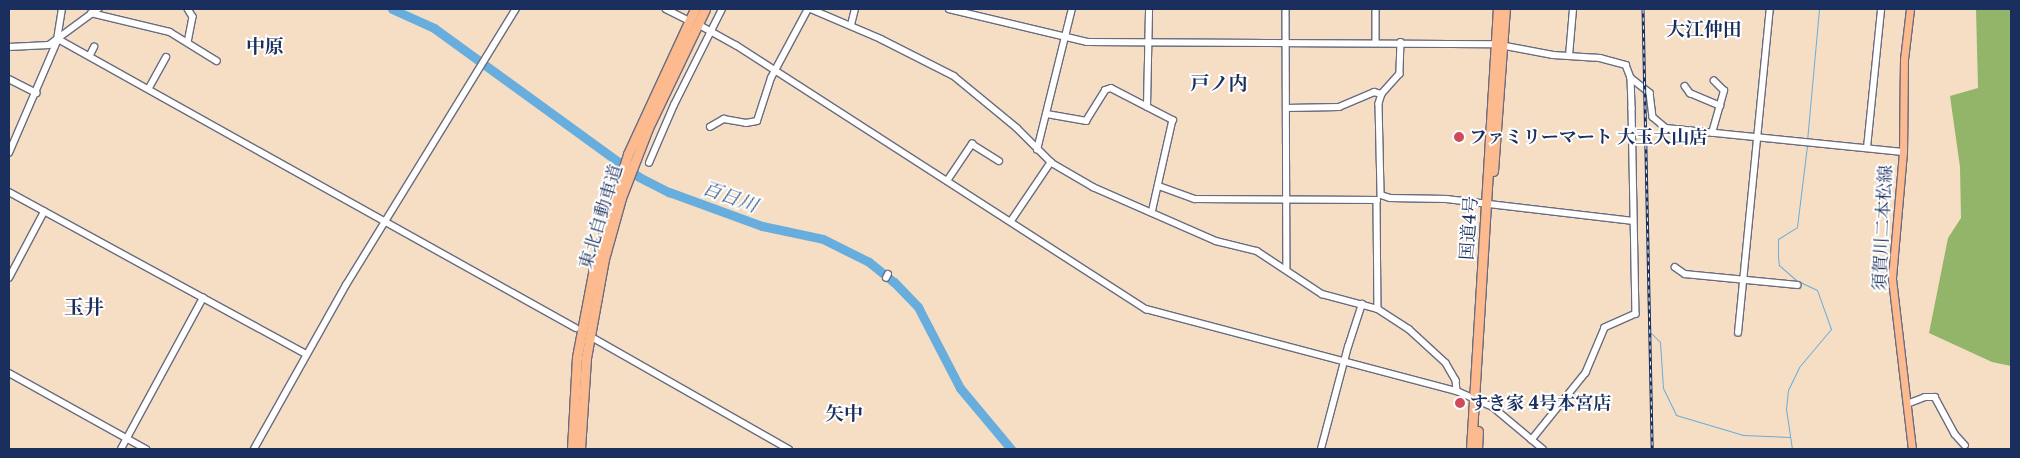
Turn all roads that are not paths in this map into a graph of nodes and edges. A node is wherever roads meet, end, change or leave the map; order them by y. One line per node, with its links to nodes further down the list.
1 (62, 9): 28 (street)
2 (98, 9): 22 (street)
3 (188, 9): 29 (street)
4 (516, 9): 74 (street)
5 (666, 9): 23 (street)
6 (696, 9): 60 (highway, 東北自動車道)
7 (705, 9): 60 (highway, 東北自動車道)
8 (722, 9): 26 (street)
9 (809, 9): 24 (street); 41 (street)
10 (855, 9): 24 (street)
11 (949, 9): 27 (street)
12 (1072, 9): 27 (street)
13 (1149, 9): 33 (street)
14 (1286, 9): 30 (street)
15 (1376, 9): 31 (street)
16 (1498, 9): 34 (highway, 国道4号)
17 (1505, 9): 34 (highway, 国道4号)
18 (1573, 9): 39 (street)
19 (1770, 9): 55 (street)
20 (1881, 9): 56 (street)
21 (1910, 9): 58 (main road, 須賀川二本松線)
22 (91, 13): 28 (street); 29 (street)
23 (686, 19)
24 (851, 25): 57 (street)
25 (703, 27): 26 (street)
26 (710, 30): 41 (street); 63 (street)
27 (1065, 37): 33 (street); 52 (street)
28 (58, 40): 35 (street); 37 (street); 47 (street)
29 (188, 42): 40 (street)
30 (1286, 42): 31 (street); 33 (street); 51 (street)
31 (1376, 42): 32 (street)
32 (1401, 42): 34 (street); 48 (street)
33 (1148, 43): 50 (street)
34 (1499, 44): 39 (street); 70 (highway, 国道4号)
35 (9, 47)
36 (94, 47): 37 (street)
37 (90, 55): 46 (street)
38 (166, 56): 46 (street)
39 (1568, 56): 42 (street)
40 (217, 61)
41 (774, 70): 53 (street); 65 (street)
42 (1631, 78): 54 (street); 73 (street)
43 (9, 79): 47 (street)
44 (1714, 81): 49 (street)
45 (1686, 86): 49 (street)
46 (149, 88): 74 (street)
47 (37, 93): 59 (street)
48 (1382, 94): 51 (street); 68 (street)
49 (1720, 106): 54 (street)
50 (1148, 108): 52 (street); 66 (street)
51 (1286, 108): 69 (street)
52 (1047, 114): 57 (street)
53 (710, 127)
54 (1712, 133): 55 (street)
55 (1757, 137): 56 (street); 79 (street)
56 (1867, 148): 58 (street)
57 (1038, 150): 62 (street)
58 (1903, 152): 92 (main road, 須賀川二本松線)
59 (9, 153)
60 (632, 156): 64 (highway, 東北自動車道)
61 (999, 161): 65 (street)
62 (1051, 162): 72 (street); 75 (street)
63 (649, 163)
64 (626, 173): 99 (highway, 東北自動車道); 100 (highway, 東北自動車道)
65 (947, 181): 75 (street)
66 (1159, 186): 69 (street); 72 (street)
67 (9, 192): 71 (street)
68 (1380, 198): 69 (street); 70 (street); 83 (street)
69 (1286, 200): 77 (street)
70 (1489, 203): 73 (street); 91 (highway, 国道4号)
71 (44, 212): 78 (street); 81 (street)
72 (1152, 213): 77 (street)
73 (1633, 220): 94 (street)
74 (385, 221): 84 (street); 87 (street)
75 (1010, 221): 88 (street)
76 (1675, 267): 79 (street)
77 (1287, 269): 82 (street)
78 (9, 278)
79 (1744, 280): 80 (street); 85 (street)
80 (1797, 285)
81 (203, 298): 87 (street); 93 (street)
82 (1362, 304): 83 (street); 88 (street)
83 (1378, 309): 90 (street)
84 (576, 328)
85 (1738, 333)
86 (594, 339): 101 (street)
87 (306, 354): 98 (street)
88 (1344, 363): 90 (street); 102 (street)
89 (9, 373): 93 (street)
90 (1457, 391): 91 (street)
91 (1477, 399): 94 (street); 103 (highway, 国道4号); 104 (highway, 国道4号)
92 (1906, 404): 95 (street); 106 (main road, 須賀川二本松線)
93 (127, 439): 96 (street); 97 (street)
94 (1532, 440): 105 (street)
95 (1965, 445)
96 (121, 449)
97 (146, 449)
98 (254, 449)
99 (572, 449)
100 (580, 449)
101 (789, 449)
102 (1321, 449)
103 (1471, 449)
104 (1477, 449)
105 (1544, 449)
106 (1912, 449)

